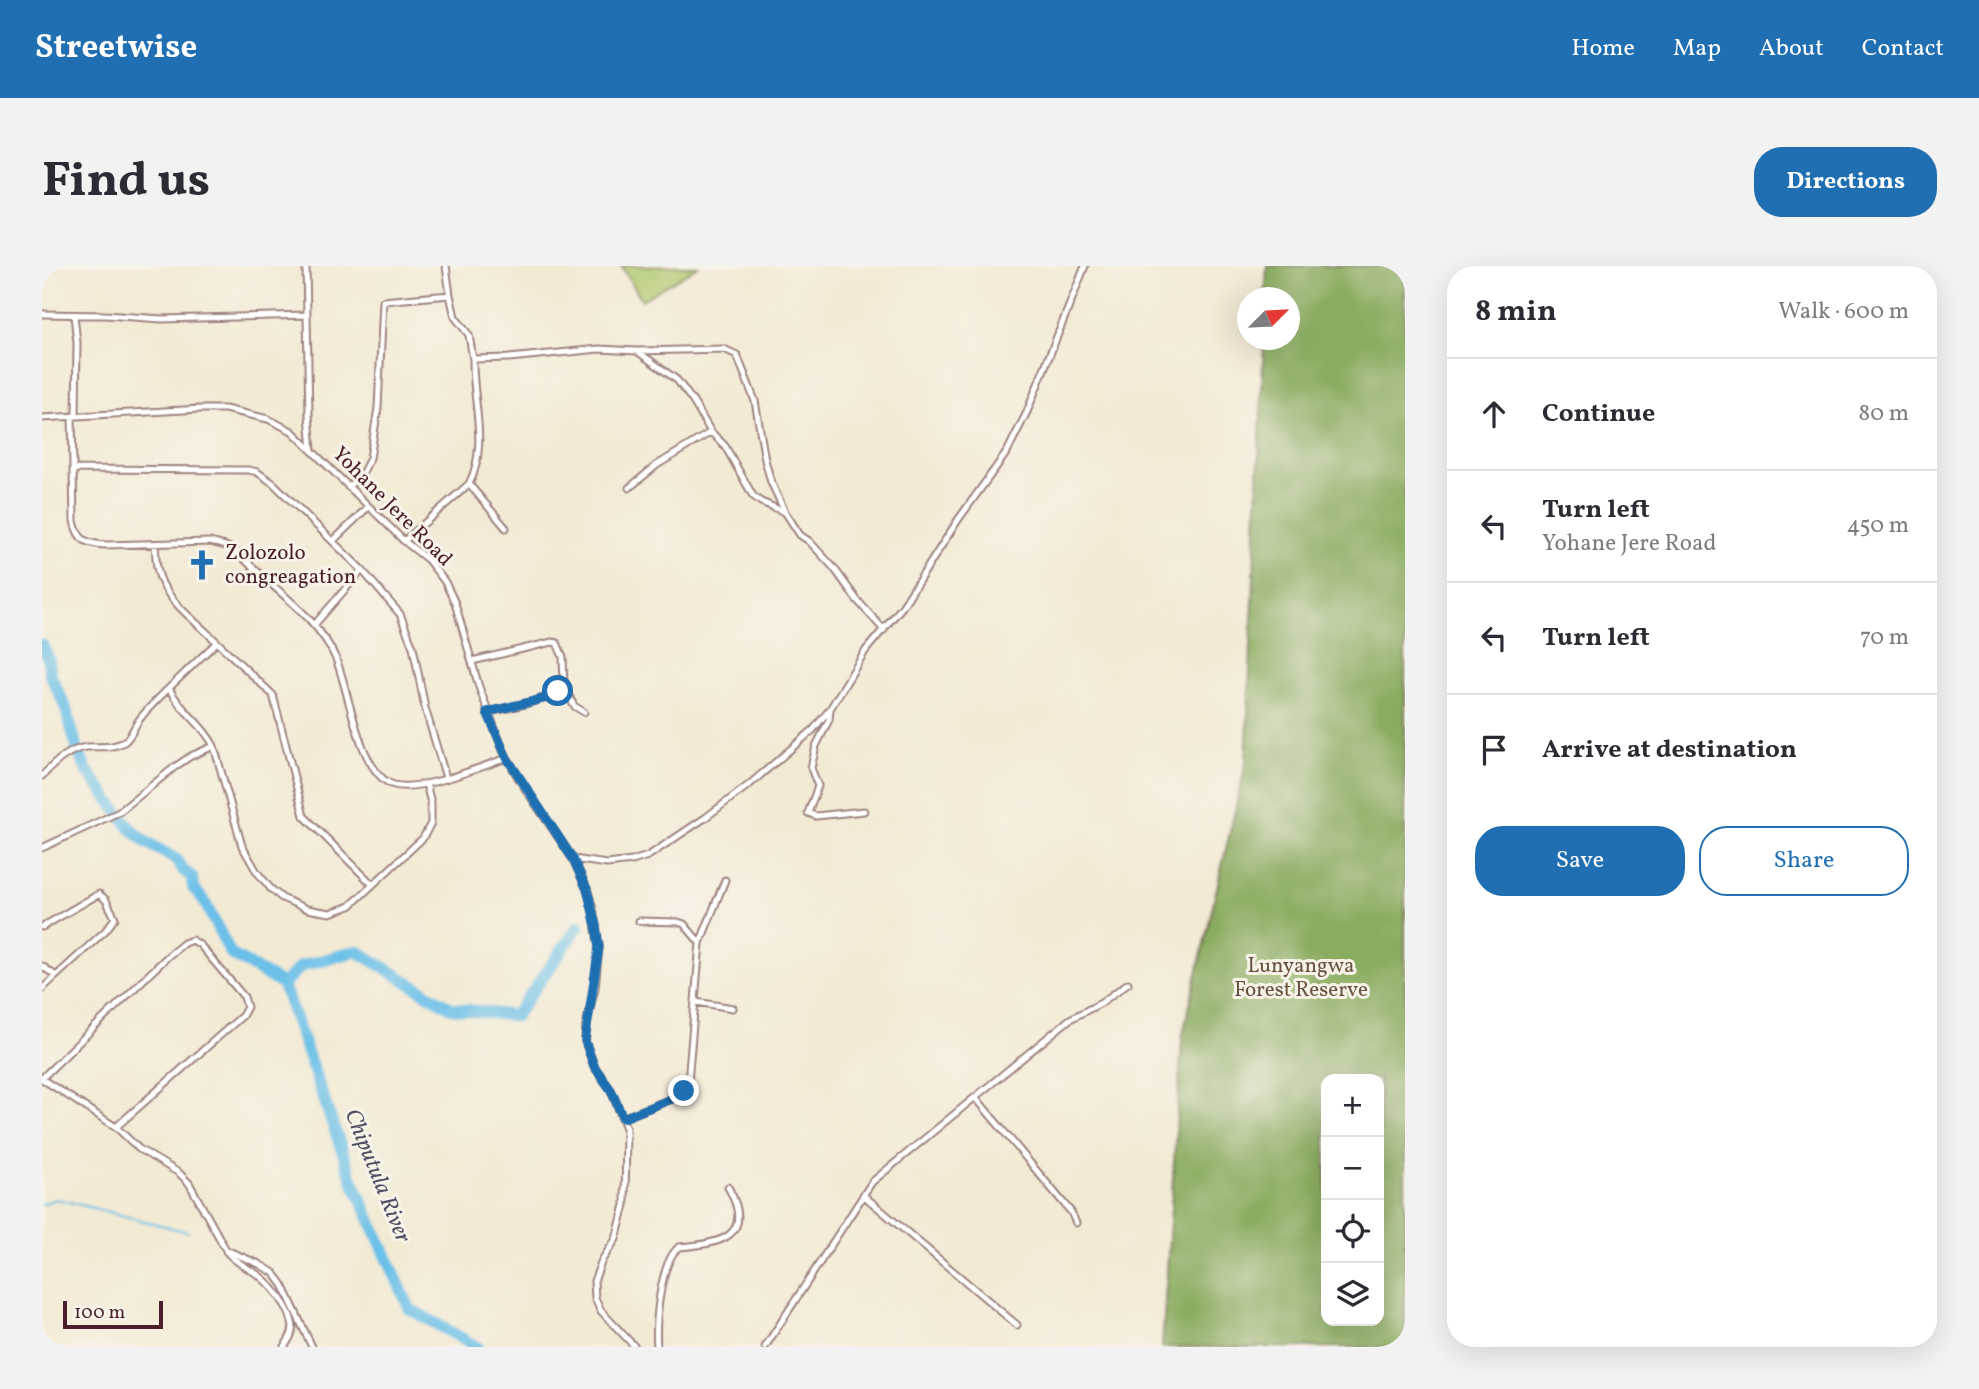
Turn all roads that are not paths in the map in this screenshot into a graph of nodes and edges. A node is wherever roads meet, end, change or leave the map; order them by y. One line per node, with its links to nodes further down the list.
1 (306, 266): 7 (street)
2 (446, 266): 4 (street)
3 (1085, 266): 26 (street)
4 (450, 295): 9 (street); 16 (street)
5 (42, 314): 6 (street)
6 (74, 315): 7 (street); 10 (street)
7 (307, 315): 13 (street)
8 (637, 351): 9 (street); 12 (street); 19 (street)
9 (473, 359): 15 (street)
10 (74, 416): 11 (street, Yohane Jere Road); 13 (street, Yohane Jere Road); 14 (street)
11 (42, 418)
12 (711, 432): 17 (street); 19 (street)
13 (312, 451): 16 (street, Yohane Jere Road)
14 (73, 469): 21 (street); 23 (street)
15 (469, 485): 20 (street); 22 (street)
16 (348, 487): 18 (street, Yohane Jere Road)
17 (629, 488)
18 (368, 507): 21 (street); 22 (street, Yohane Jere Road)
19 (785, 512): 26 (street)
20 (506, 528)
21 (333, 541): 24 (street)
22 (404, 541): 28 (street, Yohane Jere Road)
23 (155, 544): 25 (street); 27 (street)
24 (362, 569): 25 (street); 37 (street)
25 (315, 624): 38 (street)
26 (884, 630): 31 (street)
27 (217, 642): 30 (street); 43 (street)
28 (472, 661): 29 (street); 32 (street, Yohane Jere Road)
29 (564, 686): 32 (street); 33 (street)
30 (169, 688): 34 (street); 36 (street)
31 (830, 709): 39 (street); 41 (street)
32 (487, 712): 35 (street, Yohane Jere Road)
33 (584, 712)
34 (214, 746): 40 (street); 43 (street)
35 (507, 758): 37 (street); 41 (street, Yohane Jere Road)
36 (42, 776)
37 (446, 778): 38 (street)
38 (426, 784): 43 (street)
39 (864, 811)
40 (42, 848)
41 (573, 859): 55 (street, Yohane Jere Road)
42 (725, 880): 46 (street)
43 (372, 884)
44 (639, 921): 46 (street)
45 (42, 927): 48 (street)
46 (700, 943): 51 (street)
47 (42, 966): 48 (street)
48 (56, 976): 50 (street)
49 (1128, 983): 54 (street)
50 (42, 989)
51 (696, 1002): 52 (street); 55 (street)
52 (733, 1008)
53 (42, 1078): 56 (street); 56 (street)
54 (976, 1098): 58 (street); 59 (street)
55 (623, 1118): 64 (street, Yohane Jere Road)
56 (116, 1128): 60 (street)
57 (728, 1187): 65 (street)
58 (863, 1195): 61 (street); 66 (street)
59 (1076, 1223)
60 (226, 1250): 62 (street); 63 (street)
61 (1017, 1325)
62 (284, 1347)
63 (312, 1347)
64 (635, 1347)
65 (657, 1347)
66 (765, 1347)

